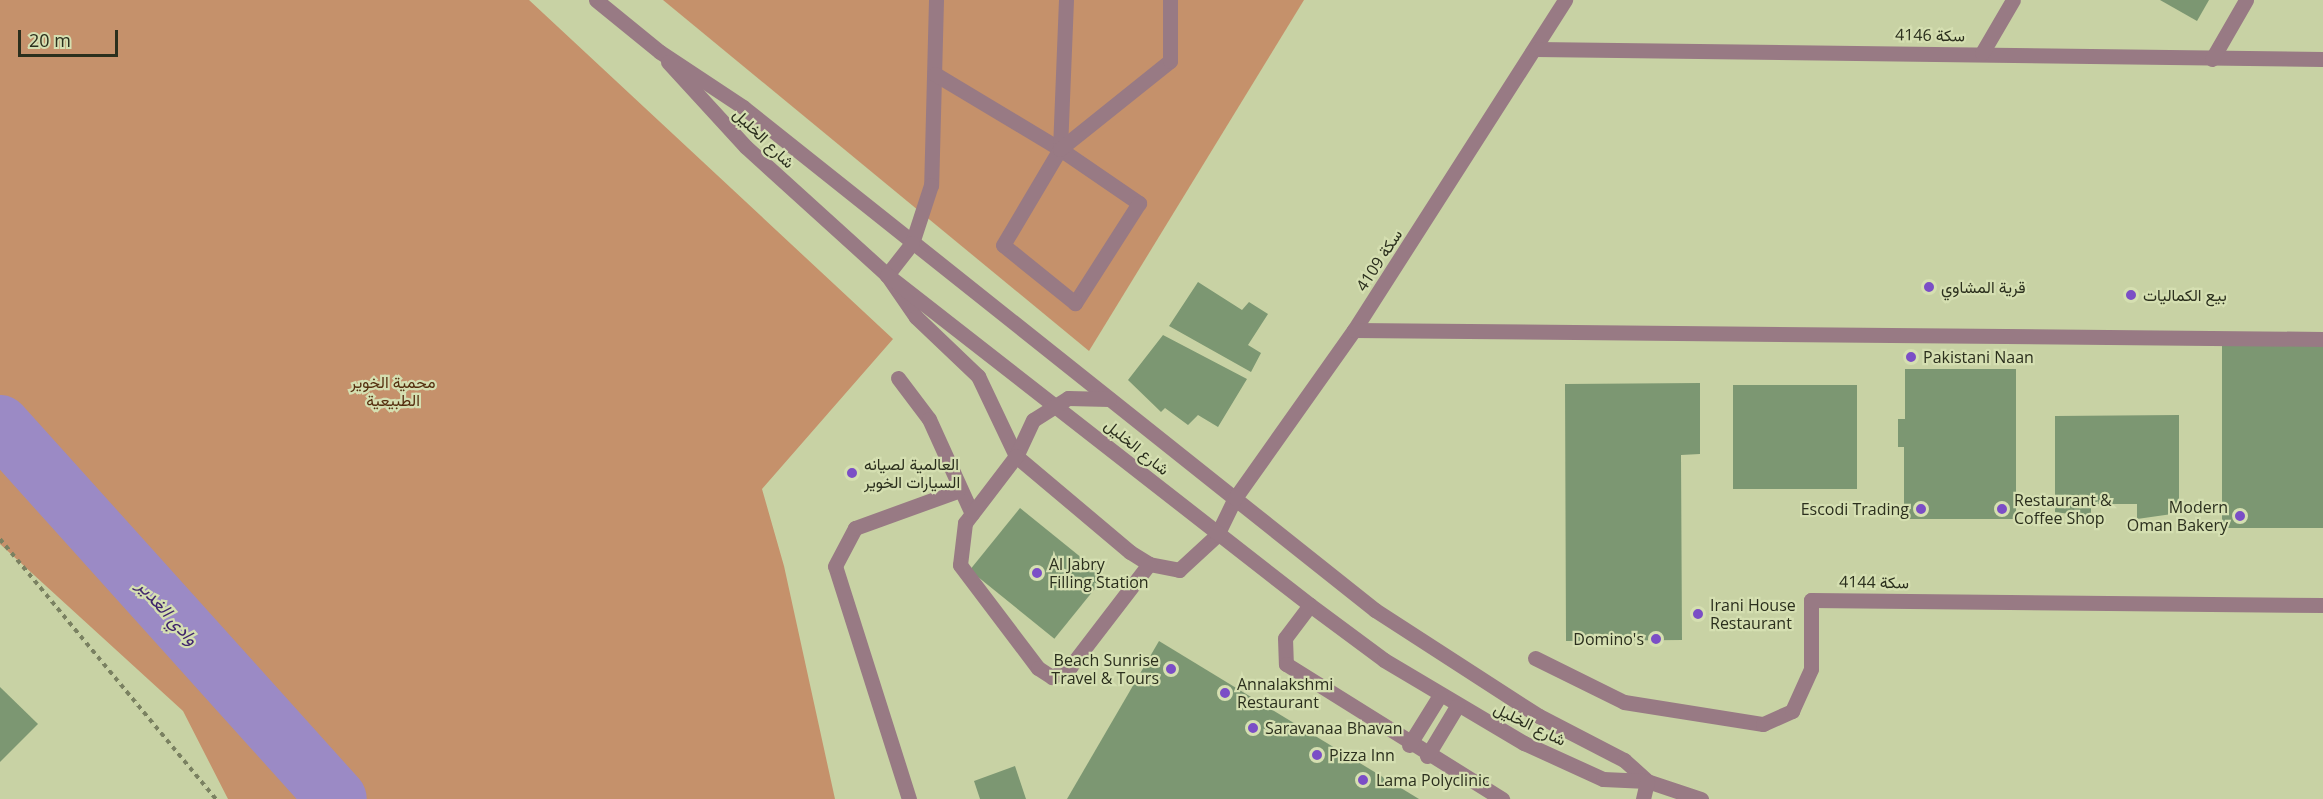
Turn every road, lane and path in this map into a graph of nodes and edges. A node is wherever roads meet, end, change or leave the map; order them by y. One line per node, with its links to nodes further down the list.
1 (596, 0): 9 (street, شارع الخليل)
2 (936, 0): 13 (street)
3 (1066, 0): 14 (street)
4 (1170, 0): 14 (street)
5 (1565, 0): 8 (street, سكة 4109)
6 (2013, 0): 10 (street)
7 (2246, 0): 11 (street)
8 (1536, 49): 10 (street, سكة 4146); 17 (street, سكة 4109)
9 (660, 52): 15 (street, شارع الخليل); 16 (street, شارع الخليل)
10 (1982, 53): 11 (street, سكة 4146)
11 (2212, 59): 12 (street, سكة 4146)
12 (2323, 59)
13 (934, 74): 14 (street); 15 (street)
14 (1060, 149): 14 (street)
15 (912, 243): 16 (street); 20 (street, شارع الخليل)
16 (887, 275): 21 (street, شارع الخليل); 22 (street)
17 (1354, 330): 18 (street); 24 (street, سكة 4109)
18 (2323, 339)
19 (898, 378): 23 (street)
20 (1110, 399): 21 (street); 24 (street, شارع الخليل)
21 (1054, 403): 22 (street); 26 (street, شارع الخليل)
22 (1016, 456): 25 (street); 28 (street)
23 (957, 491): 25 (street); 38 (street)
24 (1235, 498): 26 (street, سكة 4109); 36 (street, شارع الخليل)
25 (972, 514): 28 (street)
26 (1216, 534): 28 (street, سكة 4109); 29 (street, شارع الخليل)
27 (0, 539): 37 (path)
28 (1149, 564)
29 (1310, 605): 32 (street, شارع الخليل); 34 (street)
30 (2323, 605): 31 (street, سكة 4144)
31 (1535, 658)
32 (1440, 695): 33 (street, شارع الخليل); 34 (street)
33 (1457, 706): 35 (street); 36 (street, شارع الخليل)
34 (1409, 745): 35 (street)
35 (1427, 756): 39 (street)
36 (1647, 781): 40 (street); 41 (street, شارع الخليل)
37 (216, 799)
38 (909, 799)
39 (1502, 799)
40 (1643, 799)
41 (1701, 799)

